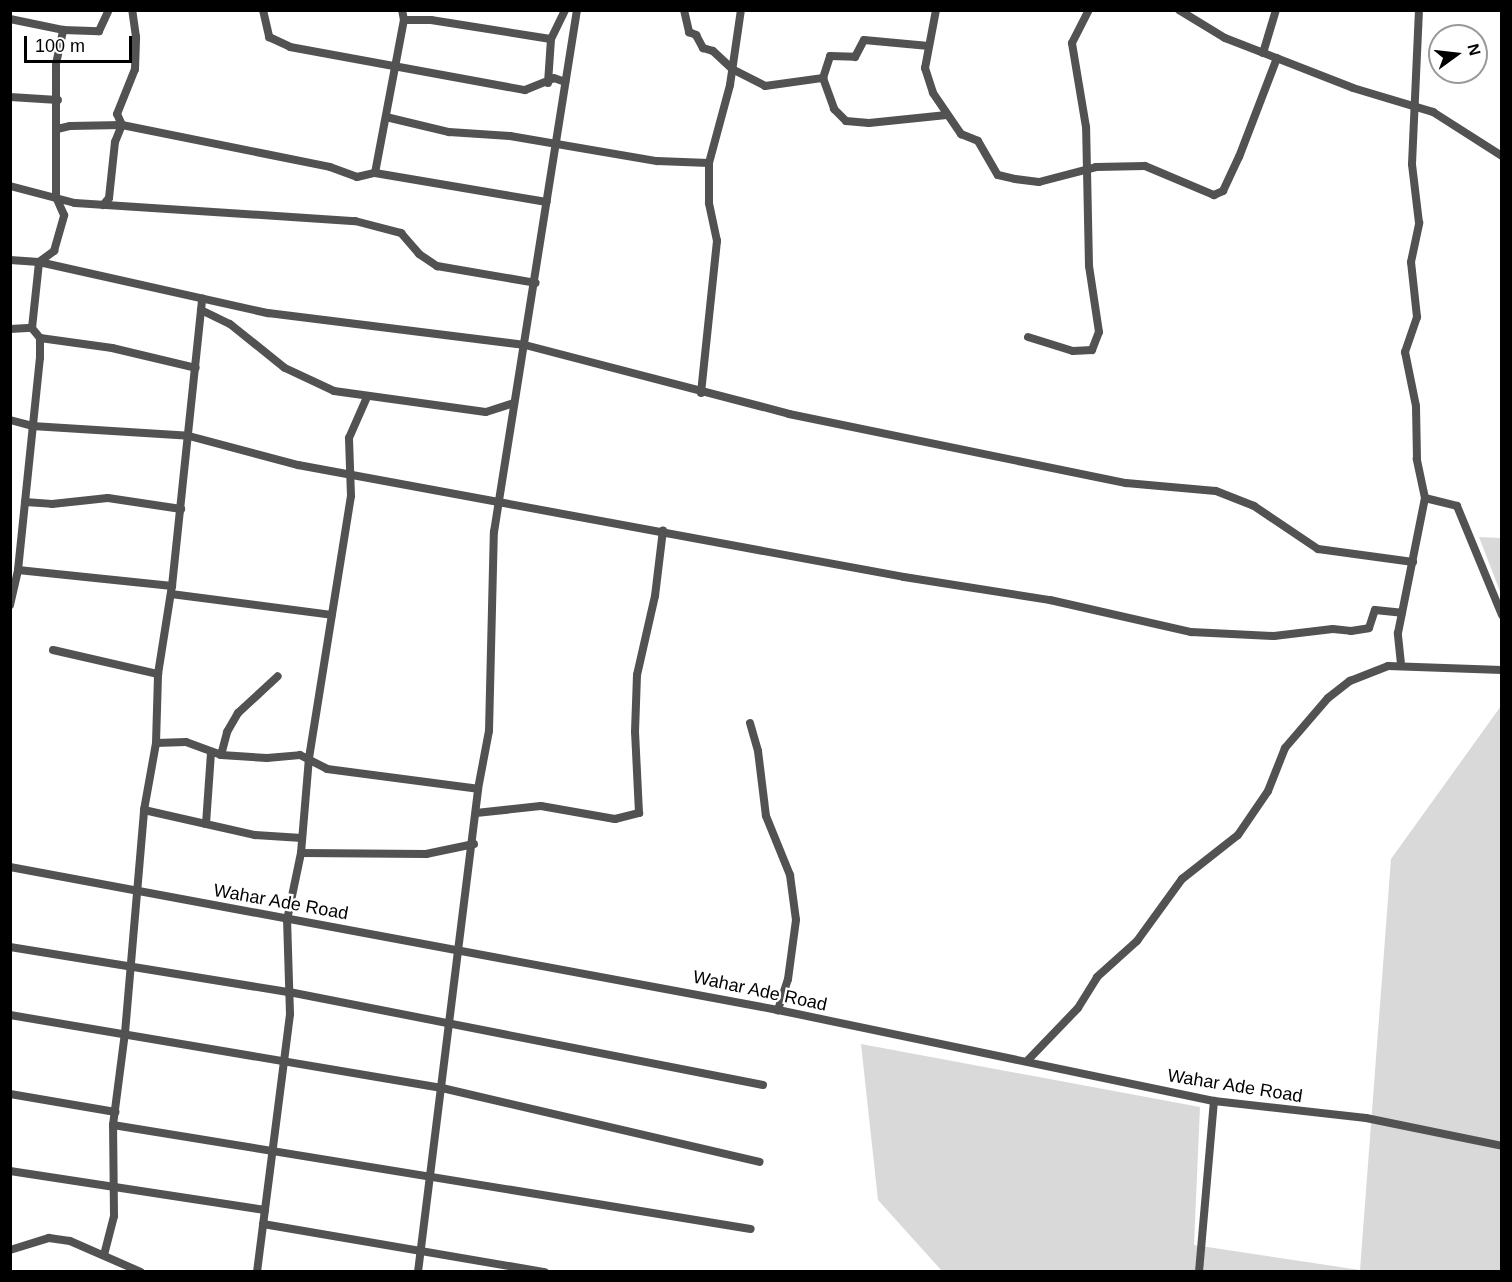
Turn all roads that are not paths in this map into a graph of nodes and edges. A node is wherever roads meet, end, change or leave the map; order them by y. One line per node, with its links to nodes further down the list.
1 (109, 10): 15 (street)
2 (132, 10): 30 (street)
3 (263, 10): 20 (street)
4 (565, 10): 16 (street)
5 (576, 10): 23 (street)
6 (684, 10): 21 (street)
7 (741, 10): 21 (street)
8 (936, 10): 17 (street)
9 (1089, 10): 35 (street)
10 (1179, 10): 18 (street)
11 (1276, 10): 18 (street)
12 (1419, 10): 27 (street)
13 (400, 13): 16 (street); 20 (street)
14 (10, 19): 15 (street)
15 (63, 30): 26 (street)
16 (551, 39): 24 (street)
17 (929, 46): 22 (street); 28 (street)
18 (1263, 53): 19 (street)
19 (1277, 58): 27 (street); 35 (street)
20 (394, 67): 24 (street); 29 (street)
21 (732, 69): 22 (street); 34 (street)
22 (823, 78): 28 (street)
23 (565, 82): 24 (street); 32 (street)
24 (548, 83)
25 (10, 97): 26 (street)
26 (58, 100): 31 (street)
27 (1415, 106): 33 (street); 59 (street)
28 (947, 115): 35 (street)
29 (386, 117): 32 (street); 36 (street)
30 (122, 125): 31 (street); 36 (street); 40 (street)
31 (57, 129): 38 (street)
32 (557, 144): 34 (street); 39 (street)
33 (1502, 156)
34 (709, 163): 52 (street)
35 (1089, 169): 48 (street)
36 (375, 173): 39 (street)
37 (10, 186): 38 (street)
38 (57, 197): 40 (street); 42 (street)
39 (547, 202): 43 (street)
40 (103, 205): 43 (street)
41 (10, 260): 42 (street)
42 (39, 262): 44 (street); 46 (street)
43 (536, 283): 50 (street)
44 (202, 299): 45 (street); 50 (street)
45 (201, 310): 51 (street); 53 (street)
46 (32, 328): 47 (street); 49 (street)
47 (10, 329)
48 (1028, 337)
49 (40, 338): 51 (street); 56 (street)
50 (525, 345): 52 (street); 54 (street)
51 (196, 368): 57 (street)
52 (701, 393): 65 (street)
53 (367, 397): 54 (street); 58 (street)
54 (514, 403): 61 (street)
55 (10, 420): 56 (street)
56 (32, 426): 57 (street); 60 (street)
57 (189, 436): 58 (street); 62 (street)
58 (349, 474): 61 (street); 70 (street)
59 (1425, 498): 65 (street); 71 (street)
60 (25, 502): 62 (street); 64 (street)
61 (498, 503): 63 (street); 82 (street)
62 (181, 509): 67 (street)
63 (663, 530): 69 (street); 84 (street)
64 (15, 559): 66 (street)
65 (1413, 562): 69 (street)
66 (18, 570): 67 (street); 68 (street)
67 (172, 590): 70 (street); 75 (street)
68 (10, 605)
69 (1402, 613): 73 (street)
70 (332, 615): 81 (street)
71 (1502, 615)
72 (53, 650): 75 (street)
73 (1401, 664): 74 (street); 101 (street)
74 (1502, 670)
75 (158, 674): 78 (street)
76 (278, 676): 80 (street)
77 (750, 723): 96 (street)
78 (156, 743): 79 (street); 83 (street)
79 (211, 753): 80 (street); 85 (street)
80 (221, 755): 81 (street)
81 (309, 758): 82 (street); 86 (street)
82 (478, 789): 84 (street)
83 (144, 810): 85 (street); 90 (street)
84 (476, 813): 87 (street)
85 (206, 824): 86 (street)
86 (302, 838): 88 (street)
87 (474, 844): 88 (street); 93 (street)
88 (301, 853): 91 (street)
89 (10, 867): 90 (street, Wahar Ade Road)
90 (138, 892): 91 (street, Wahar Ade Road); 94 (street)
91 (287, 920): 93 (street, Wahar Ade Road); 95 (street)
92 (10, 947): 94 (street)
93 (460, 951): 96 (street, Wahar Ade Road); 98 (street)
94 (130, 967): 95 (street); 99 (street)
95 (289, 992): 98 (street); 100 (street)
96 (778, 1010): 101 (street, Wahar Ade Road)
97 (10, 1015): 99 (street)
98 (451, 1024): 102 (street); 103 (street)
99 (125, 1033): 100 (street); 106 (street)
100 (284, 1059): 103 (street); 109 (street)
101 (1028, 1060): 105 (street, Wahar Ade Road)
102 (763, 1085)
103 (442, 1088): 110 (street); 112 (street)
104 (10, 1094): 106 (street)
105 (1214, 1101): 108 (street, Wahar Ade Road); 125 (street)
106 (115, 1112): 107 (street)
107 (113, 1125): 109 (street); 113 (street)
108 (1502, 1146)
109 (272, 1149): 112 (street); 114 (street)
110 (759, 1162)
111 (10, 1171): 113 (street)
112 (430, 1175): 116 (street); 117 (street)
113 (113, 1187): 114 (street); 119 (street)
114 (265, 1210): 115 (street)
115 (263, 1224): 117 (street); 122 (street)
116 (750, 1229)
117 (421, 1249): 123 (street); 124 (street)
118 (10, 1250): 119 (street)
119 (104, 1255): 120 (street)
120 (125, 1269): 121 (street)
121 (141, 1272)
122 (257, 1272)
123 (418, 1272)
124 (545, 1272)
125 (1199, 1272)

